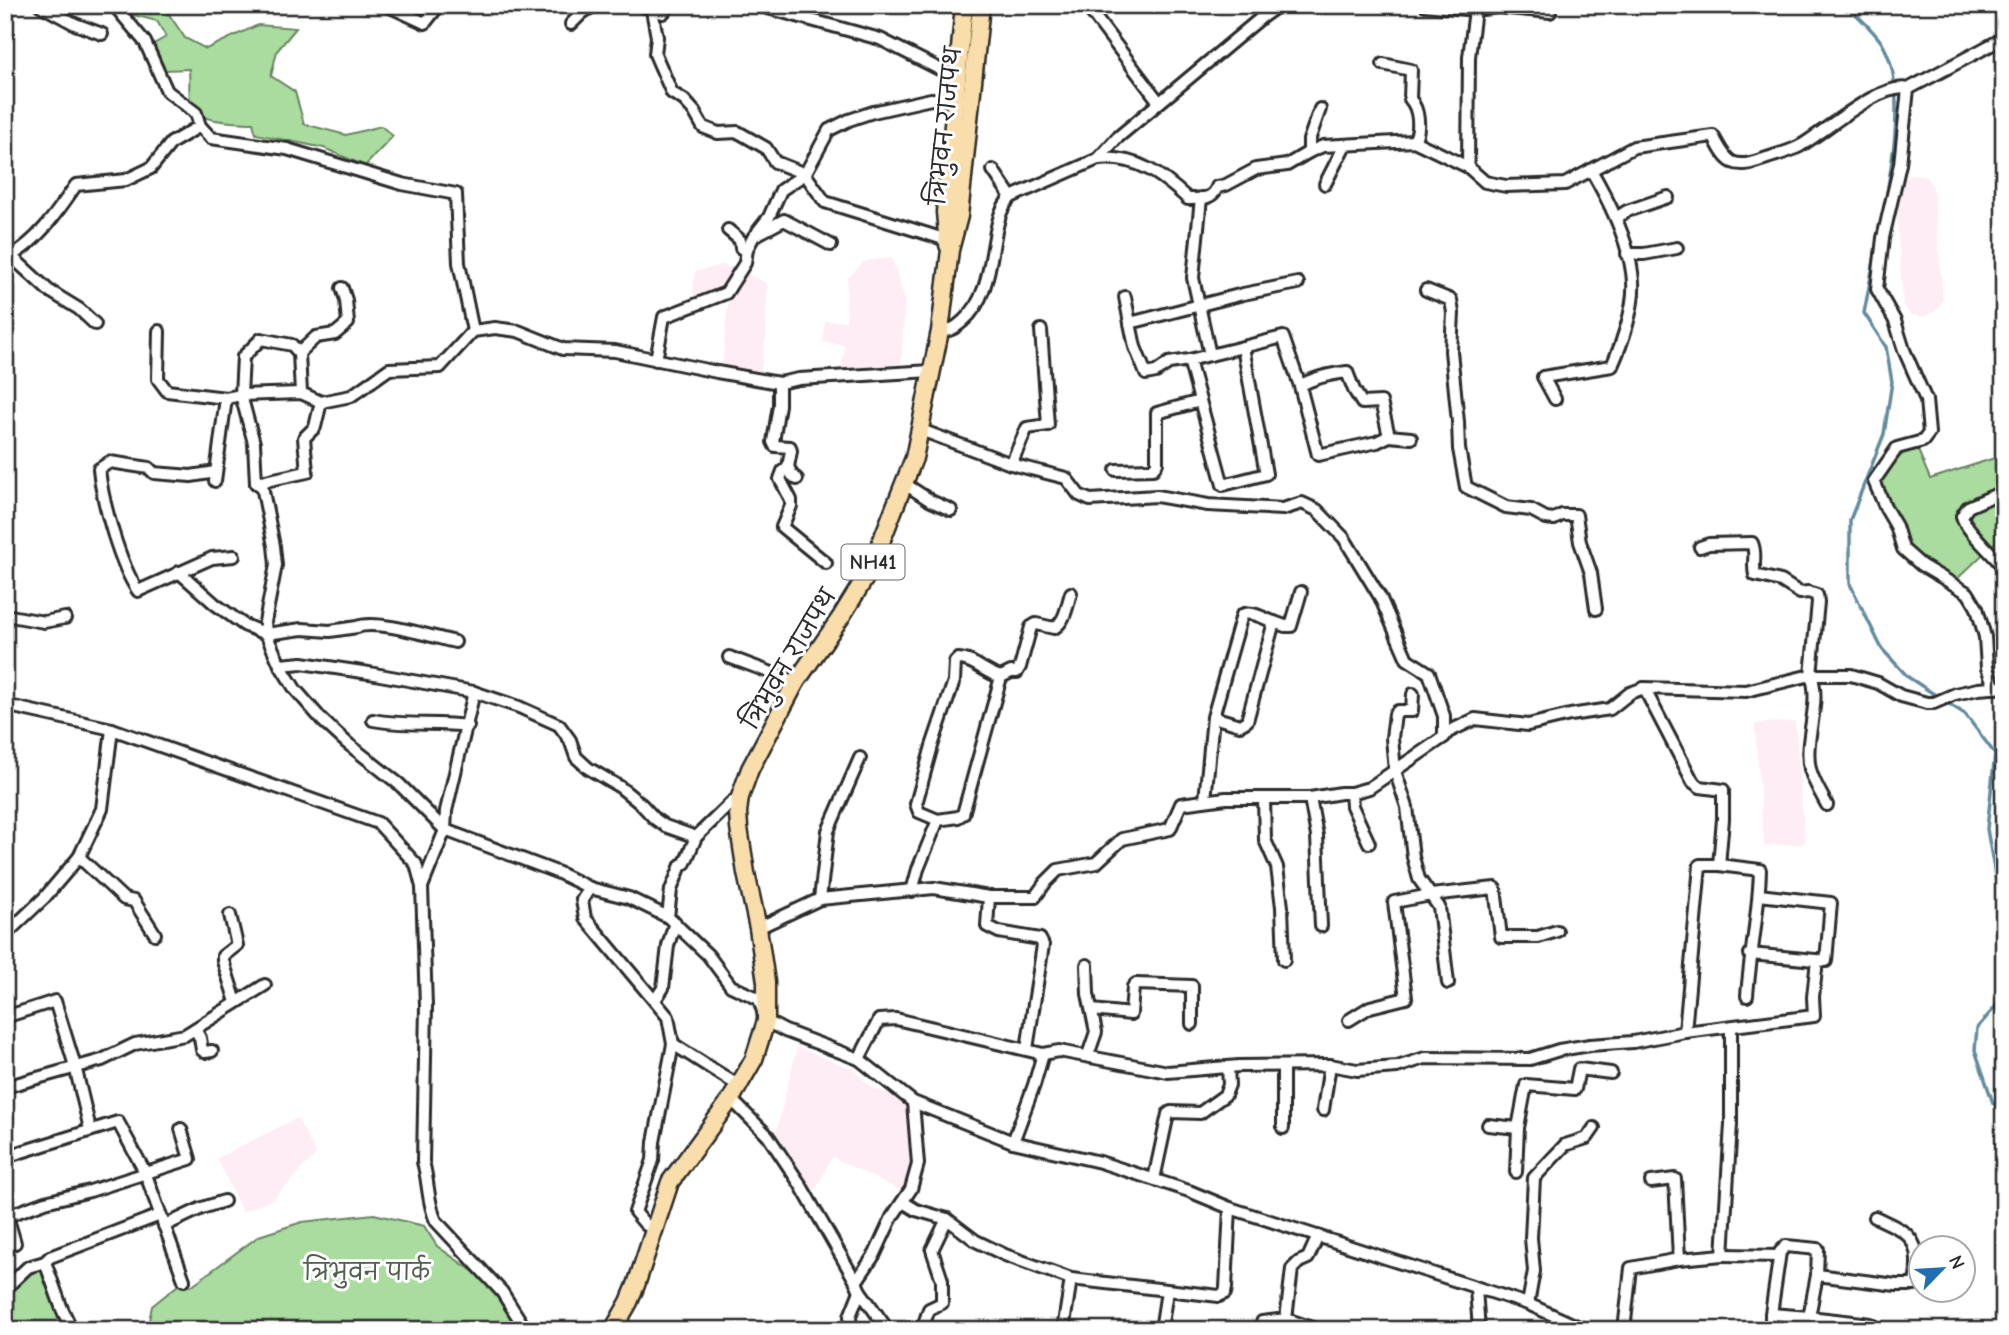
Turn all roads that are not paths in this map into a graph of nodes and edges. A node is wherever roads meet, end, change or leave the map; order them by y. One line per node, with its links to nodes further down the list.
1 (40, 5): 19 (street)
2 (114, 5): 27 (street)
3 (386, 5): 4 (street)
4 (439, 5)
5 (594, 5): 18 (street)
6 (640, 5): 15 (street)
7 (670, 5): 15 (street)
8 (757, 5): 22 (street)
9 (964, 5): 22 (highway, त्रिभुवन राजपथ / NH41)
10 (981, 5): 24 (highway, त्रिभुवन राजपथ / NH41)
11 (1086, 5): 25 (street)
12 (1279, 5): 25 (street)
13 (1425, 5): 16 (street)
14 (1498, 6): 16 (street); 17 (street)
15 (652, 10): 35 (street)
16 (1475, 10): 32 (street)
17 (1550, 12)
18 (570, 24)
19 (102, 34)
20 (2004, 38): 23 (street)
21 (1383, 64): 28 (street)
22 (957, 78): 24 (highway, त्रिभुवन राजपथ / NH41)
23 (1902, 88): 34 (street); 106 (street)
24 (962, 101): 35 (street); 44 (highway, त्रिभुवन राजपथ / NH41)
25 (1159, 102): 31 (street)
26 (1320, 109): 30 (street)
27 (200, 126): 47 (street); 58 (street)
28 (1414, 141): 29 (street); 32 (street)
29 (1345, 145): 30 (street); 36 (street)
30 (1308, 152): 39 (street)
31 (1098, 159): 37 (street); 39 (street)
32 (1468, 167): 34 (street)
33 (993, 170): 37 (street)
34 (1591, 170): 40 (street)
35 (805, 174): 42 (street); 44 (street)
36 (1325, 184)
37 (1011, 197): 59 (street)
38 (1668, 197): 40 (street)
39 (1201, 198): 53 (street)
40 (1616, 218): 48 (street)
41 (728, 230): 46 (street)
42 (754, 236): 43 (street); 46 (street)
43 (831, 245)
44 (949, 245): 59 (highway, त्रिभुवन राजपथ / NH41)
45 (1677, 248): 48 (street)
46 (747, 249): 63 (street)
47 (8, 254): 55 (street)
48 (1627, 254): 71 (street)
49 (1298, 283): 53 (street)
50 (342, 288): 61 (street)
51 (1426, 290): 94 (street)
52 (1125, 297): 54 (street)
53 (1199, 305): 54 (street); 62 (street)
54 (1130, 323): 64 (street)
55 (95, 324)
56 (1041, 330): 79 (street)
57 (159, 331): 70 (street)
58 (473, 331): 63 (street); 73 (street)
59 (940, 331): 65 (highway, त्रिभुवन राजपथ / NH41)
60 (1243, 347): 62 (street); 67 (street); 72 (street)
61 (299, 353): 68 (street); 69 (street)
62 (1210, 355): 64 (street)
63 (656, 360): 66 (street)
64 (1189, 360): 72 (street)
65 (931, 371): 66 (street); 74 (highway, त्रिभुवन राजपथ / NH41)
66 (779, 383): 80 (street)
67 (1300, 386): 75 (street); 77 (street)
68 (301, 393): 69 (street); 73 (street)
69 (241, 395): 70 (street); 83 (street)
70 (226, 398): 91 (street)
71 (1555, 399)
72 (1200, 401): 81 (street)
73 (321, 402): 83 (street)
74 (921, 430): 79 (street); 84 (highway, त्रिभुवन राजपथ / NH41)
75 (1389, 436): 76 (street); 77 (street)
76 (1411, 438)
77 (1377, 442): 78 (street)
78 (1380, 455)
79 (1011, 464): 114 (street)
80 (788, 467): 82 (street); 89 (street)
81 (1116, 470)
82 (797, 479)
83 (256, 483): 98 (street)
84 (905, 484): 86 (street); 104 (highway, त्रिभुवन राजपथ / NH41)
85 (2004, 491): 90 (street)
86 (951, 510)
87 (1700, 547): 102 (street)
88 (234, 556): 91 (street)
89 (826, 563)
90 (2004, 568)
91 (179, 572): 98 (street)
92 (1301, 592): 97 (street)
93 (1071, 593): 103 (street)
94 (1596, 608)
95 (5, 615): 96 (street)
96 (65, 618)
97 (1274, 622): 110 (street); 110 (street)
98 (266, 634): 99 (street); 101 (street)
99 (455, 642)
100 (729, 657): 104 (street)
101 (280, 665): 107 (street); 124 (street)
102 (1811, 675): 105 (street); 106 (street); 122 (street)
103 (1001, 677): 123 (street); 123 (street)
104 (796, 682): 118 (highway, त्रिभुवन राजपथ / NH41)
105 (1644, 688): 114 (street); 128 (street)
106 (2000, 688)
107 (474, 692): 112 (street); 125 (street)
108 (1413, 694): 116 (street)
109 (5, 705): 113 (street)
110 (1213, 717): 121 (street)
111 (373, 720): 112 (street)
112 (468, 726): 124 (street)
113 (112, 729): 127 (street); 129 (street)
114 (1444, 737): 116 (street)
115 (860, 758): 135 (street)
116 (1395, 771): 117 (street); 132 (street)
117 (1351, 793): 120 (street); 126 (street)
118 (740, 797): 125 (street); 139 (highway, त्रिभुवन राजपथ / NH41)
119 (1264, 798): 120 (street); 121 (street); 144 (street)
120 (1310, 798): 138 (street)
121 (1205, 800): 134 (street)
122 (1826, 805)
123 (938, 820): 131 (street)
124 (445, 830): 129 (street); 130 (street)
125 (696, 837): 137 (street)
126 (1369, 843)
127 (79, 857): 141 (street); 142 (street)
128 (1719, 866): 133 (street); 159 (street)
129 (422, 887): 216 (street)
130 (590, 888): 137 (street); 150 (street)
131 (912, 891): 134 (street); 135 (street)
132 (1431, 895): 140 (street); 147 (street); 154 (street)
133 (1759, 895): 143 (street); 145 (street)
134 (989, 897): 161 (street)
135 (820, 899): 139 (street)
136 (230, 915): 151 (street)
137 (671, 919): 150 (street); 155 (street)
138 (1321, 926)
139 (758, 928): 155 (highway, NH41)
140 (1557, 932)
141 (155, 934)
142 (5, 935)
143 (1750, 954): 145 (street); 149 (street)
144 (1284, 960)
145 (1817, 960): 157 (street)
146 (1087, 965): 152 (street)
147 (1448, 982)
148 (265, 985): 151 (street)
149 (1747, 996)
150 (655, 1000): 160 (street)
151 (236, 1002): 158 (street)
152 (1092, 1010): 156 (street); 164 (street)
153 (6, 1013): 167 (street)
154 (1349, 1020)
155 (766, 1021): 165 (street); 172 (highway, NH41)
156 (1192, 1024)
157 (1731, 1027): 159 (street); 198 (street)
158 (195, 1029): 162 (street); 167 (street)
159 (1685, 1032): 166 (street)
160 (673, 1044): 172 (street); 195 (street)
161 (1027, 1049): 163 (street); 165 (street)
162 (212, 1051)
163 (1043, 1054): 164 (street); 181 (street)
164 (1088, 1055): 169 (street)
165 (859, 1059): 173 (street)
166 (1330, 1065): 168 (street); 174 (street)
167 (75, 1066): 171 (street); 179 (street)
168 (1283, 1066): 169 (street); 176 (street)
169 (1228, 1067): 185 (street)
170 (1611, 1073): 177 (street)
171 (5, 1087)
172 (735, 1093): 195 (highway, NH41); 205 (street)
173 (913, 1102): 181 (street); 188 (street)
174 (1323, 1111)
175 (1488, 1125): 177 (street)
176 (1283, 1128)
177 (1518, 1128): 184 (street)
178 (1594, 1128): 209 (street)
179 (90, 1129): 182 (street); 183 (street)
180 (181, 1129): 183 (street)
181 (1013, 1142): 185 (street)
182 (5, 1157)
183 (145, 1172): 190 (street); 191 (street)
184 (1516, 1172)
185 (1154, 1180): 189 (street)
186 (1651, 1182): 200 (street)
187 (223, 1201): 194 (street)
188 (903, 1202): 193 (street); 205 (street)
189 (1230, 1208): 196 (street); 208 (street)
190 (6, 1214): 197 (street)
191 (160, 1214): 194 (street); 201 (street)
192 (1875, 1217): 202 (street)
193 (947, 1219): 203 (street); 220 (street)
194 (164, 1226): 204 (street)
195 (654, 1230): 217 (highway, NH41)
196 (1318, 1236): 207 (street); 212 (street)
197 (16, 1243)
198 (1723, 1255): 199 (street); 200 (street)
199 (1779, 1256): 202 (street); 210 (street)
200 (1679, 1259): 226 (street)
201 (45, 1262): 206 (street); 215 (street)
202 (1817, 1275): 211 (street)
203 (1071, 1279): 208 (street); 221 (street)
204 (184, 1280)
205 (858, 1286): 218 (street); 219 (street)
206 (5, 1289)
207 (1476, 1289): 209 (street); 224 (street)
208 (1167, 1291): 222 (street)
209 (1528, 1304): 225 (street)
210 (1771, 1314): 211 (street); 227 (street)
211 (1809, 1317): 213 (street)
212 (1286, 1319): 214 (street); 223 (street)
213 (1871, 1324)
214 (1313, 1328)
215 (72, 1330)
216 (526, 1330)
217 (613, 1330)
218 (851, 1330)
219 (888, 1330)
220 (922, 1330)
221 (1063, 1330)
222 (1161, 1330)
223 (1262, 1330)
224 (1479, 1330)
225 (1586, 1330)
226 (1624, 1330)
227 (1771, 1330)

